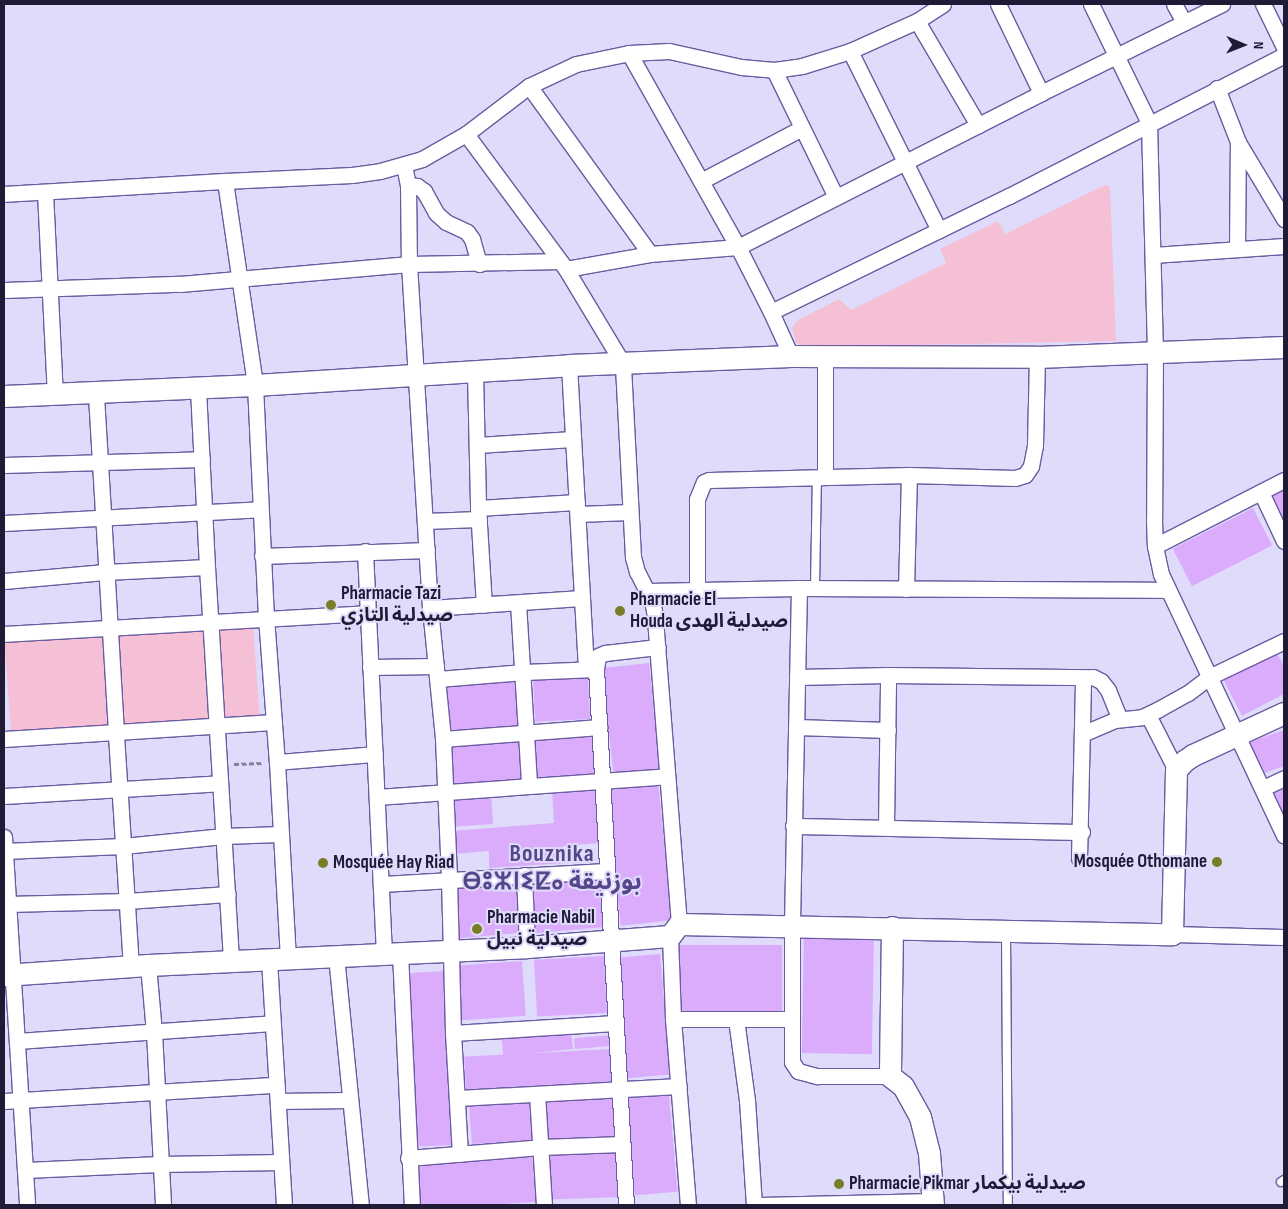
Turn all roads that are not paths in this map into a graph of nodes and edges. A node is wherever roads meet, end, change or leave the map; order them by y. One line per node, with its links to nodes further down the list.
1 (944, 4): 7 (street)
2 (998, 4): 17 (street)
3 (1091, 4): 12 (street)
4 (1174, 4): 8 (street)
5 (1222, 4): 8 (street)
6 (1263, 4): 9 (street)
7 (917, 21): 10 (street); 19 (street)
8 (1184, 22): 12 (street)
9 (1283, 41)
10 (850, 51): 14 (street); 23 (street)
11 (629, 53): 14 (street); 15 (street); 26 (street)
12 (1117, 55): 17 (street); 18 (street)
13 (1284, 55): 16 (street)
14 (774, 70): 20 (street)
15 (529, 86): 21 (street); 36 (street)
16 (1217, 88): 18 (street); 22 (street)
17 (1041, 93): 19 (street)
18 (1149, 123): 32 (street); 37 (street)
19 (978, 125): 23 (street)
20 (802, 128): 26 (street); 30 (street)
21 (466, 134): 24 (street); 40 (street)
22 (1238, 142): 31 (street); 35 (street)
23 (905, 162): 30 (street); 32 (street)
24 (404, 165): 25 (street); 27 (street)
25 (225, 181): 28 (street); 41 (street)
26 (701, 181): 34 (street)
27 (408, 185): 38 (street); 39 (street)
28 (45, 192): 29 (street); 42 (street)
29 (4, 194)
30 (836, 197): 34 (street)
31 (1284, 219)
32 (939, 230): 44 (street)
33 (1284, 246): 35 (street)
34 (738, 247): 36 (street); 44 (street)
35 (1237, 249): 37 (street)
36 (650, 254): 40 (street)
37 (1153, 255): 46 (street)
38 (409, 264): 39 (street); 41 (street); 53 (street)
39 (479, 264): 40 (street)
40 (563, 265): 50 (street)
41 (240, 277): 42 (street); 54 (street)
42 (51, 288): 43 (street); 57 (street)
43 (4, 290)
44 (771, 312): 47 (street)
45 (1283, 350): 46 (street)
46 (1155, 351): 49 (street); 77 (street)
47 (791, 356): 48 (street); 50 (street)
48 (826, 356): 49 (street); 65 (street)
49 (1037, 357): 64 (street)
50 (623, 364): 51 (street); 71 (street)
51 (570, 365): 52 (street); 59 (street)
52 (475, 372): 53 (street); 60 (street)
53 (418, 375): 54 (street); 74 (street)
54 (255, 386): 55 (street); 69 (street)
55 (198, 388): 56 (street); 61 (street)
56 (96, 392): 57 (street); 62 (street)
57 (55, 394): 58 (street)
58 (4, 396)
59 (573, 439): 60 (street); 68 (street)
60 (477, 444): 72 (street)
61 (202, 459): 62 (street); 70 (street)
62 (100, 463): 63 (street); 73 (street)
63 (4, 465)
64 (909, 475): 65 (street); 87 (street)
65 (821, 476): 84 (street); 86 (lane)
66 (1284, 480): 67 (street)
67 (1261, 492): 76 (street); 77 (street)
68 (578, 508): 71 (street); 72 (street); 90 (street)
69 (260, 509): 70 (street); 80 (street)
70 (205, 512): 73 (street); 81 (street)
71 (630, 512): 88 (street)
72 (478, 513): 74 (street); 92 (street)
73 (102, 517): 75 (street); 82 (street)
74 (426, 521): 78 (street)
75 (4, 523)
76 (1284, 541)
77 (1155, 546): 89 (street)
78 (427, 550): 79 (street); 93 (street)
79 (365, 551): 80 (street); 94 (street)
80 (262, 556): 95 (street)
81 (207, 567): 82 (street); 96 (street)
82 (105, 572): 83 (street); 97 (street)
83 (4, 581)
84 (697, 588): 85 (street); 88 (street)
85 (799, 588): 86 (street); 106 (street)
86 (815, 588): 87 (street)
87 (906, 589): 89 (street)
88 (648, 590): 100 (street)
89 (1168, 590): 107 (street)
90 (582, 598): 91 (street); 102 (street)
91 (518, 603): 92 (street); 104 (street)
92 (484, 606): 93 (street)
93 (430, 608): 103 (street)
94 (367, 613): 95 (street); 101 (street)
95 (266, 617): 96 (street); 112 (street)
96 (209, 620): 97 (street); 113 (street)
97 (108, 627): 98 (street); 117 (street)
98 (4, 634)
99 (1284, 641): 107 (street)
100 (658, 648): 102 (street); 126 (street)
101 (370, 667): 103 (street); 123 (street)
102 (591, 669): 104 (street); 114 (street)
103 (437, 672): 104 (street); 121 (street)
104 (524, 672): 118 (street)
105 (888, 675): 106 (street); 108 (street); 116 (street)
106 (797, 677): 115 (street)
107 (1209, 677): 110 (street); 120 (street)
108 (1083, 679): 111 (street); 119 (street)
109 (1284, 713): 120 (street)
110 (1148, 715): 111 (street); 125 (street)
111 (1120, 719): 119 (street)
112 (274, 722): 113 (street); 124 (street)
113 (216, 724): 117 (street); 129 (street)
114 (600, 727): 118 (street); 128 (street)
115 (796, 727): 116 (street); 136 (street)
116 (888, 730): 137 (street)
117 (116, 732): 122 (street); 131 (street)
118 (526, 732): 121 (street); 130 (street)
119 (1082, 734): 138 (street)
120 (1238, 736): 125 (street); 132 (street)
121 (442, 739): 133 (street)
122 (4, 740)
123 (375, 754): 124 (street); 135 (street)
124 (277, 762): 139 (street)
125 (1176, 770): 156 (street)
126 (667, 776): 128 (street); 154 (street)
127 (1284, 778): 132 (street)
128 (604, 781): 130 (street); 145 (street)
129 (220, 783): 131 (street); 141 (street)
130 (529, 786): 133 (street)
131 (120, 788): 134 (street); 143 (street)
132 (1263, 788): 140 (street)
133 (445, 792): 135 (street); 147 (street)
134 (4, 796)
135 (377, 797): 148 (street)
136 (793, 826): 137 (street); 152 (street)
137 (886, 826): 138 (street)
138 (1082, 832): 144 (street)
139 (280, 834): 141 (street); 163 (street)
140 (1284, 835)
141 (224, 836): 143 (street); 149 (street)
142 (4, 846): 143 (street); 151 (street)
143 (123, 846): 150 (street)
144 (1079, 858)
145 (607, 871): 146 (street); 158 (street)
146 (524, 875): 147 (street); 159 (street)
147 (449, 879): 148 (street); 160 (street)
148 (381, 884): 161 (street)
149 (228, 894): 150 (street); 164 (street)
150 (127, 901): 151 (street); 165 (street)
151 (7, 904): 166 (street)
152 (792, 926): 153 (street); 154 (street); 169 (street)
153 (892, 927): 155 (street); 175 (street)
154 (675, 930): 158 (street); 167 (street)
155 (1006, 930): 156 (street); 204 (lane)
156 (1172, 934): 157 (street)
157 (1284, 937)
158 (612, 940): 159 (street); 171 (street)
159 (527, 947): 160 (street)
160 (452, 951): 161 (street); 173 (street)
161 (392, 953): 162 (street); 189 (street)
162 (336, 956): 163 (street); 183 (street)
163 (279, 960): 164 (street); 170 (street)
164 (230, 962): 165 (street)
165 (140, 966): 166 (street); 172 (street)
166 (8, 975): 174 (street)
167 (673, 1019): 168 (street); 177 (street)
168 (736, 1019): 169 (street); 202 (street)
169 (791, 1019): 175 (street)
170 (272, 1023): 172 (street); 176 (street)
171 (615, 1023): 173 (street); 178 (street)
172 (154, 1032): 174 (street); 179 (street)
173 (453, 1034): 181 (street)
174 (17, 1042): 182 (street)
175 (890, 1076): 193 (street)
176 (277, 1085): 179 (street); 184 (street)
177 (679, 1086): 178 (street); 201 (street)
178 (619, 1090): 180 (street); 186 (street)
179 (156, 1092): 182 (street); 191 (street)
180 (537, 1094): 181 (street); 187 (street)
181 (458, 1098): 188 (street)
182 (21, 1100): 185 (street); 192 (street)
183 (349, 1100): 184 (street); 197 (street)
184 (278, 1101): 190 (street)
185 (4, 1102)
186 (622, 1144): 187 (street); 200 (street)
187 (541, 1147): 188 (street); 199 (street)
188 (460, 1154): 189 (street)
189 (408, 1158): 198 (street)
190 (281, 1162): 191 (street); 196 (street)
191 (160, 1164): 192 (street); 195 (street)
192 (25, 1170): 194 (street)
193 (933, 1203): 203 (street)
194 (27, 1205)
195 (163, 1205)
196 (284, 1205)
197 (361, 1205)
198 (412, 1205)
199 (544, 1205)
200 (626, 1205)
201 (688, 1205)
202 (754, 1205)
203 (759, 1205)
204 (1008, 1205)

